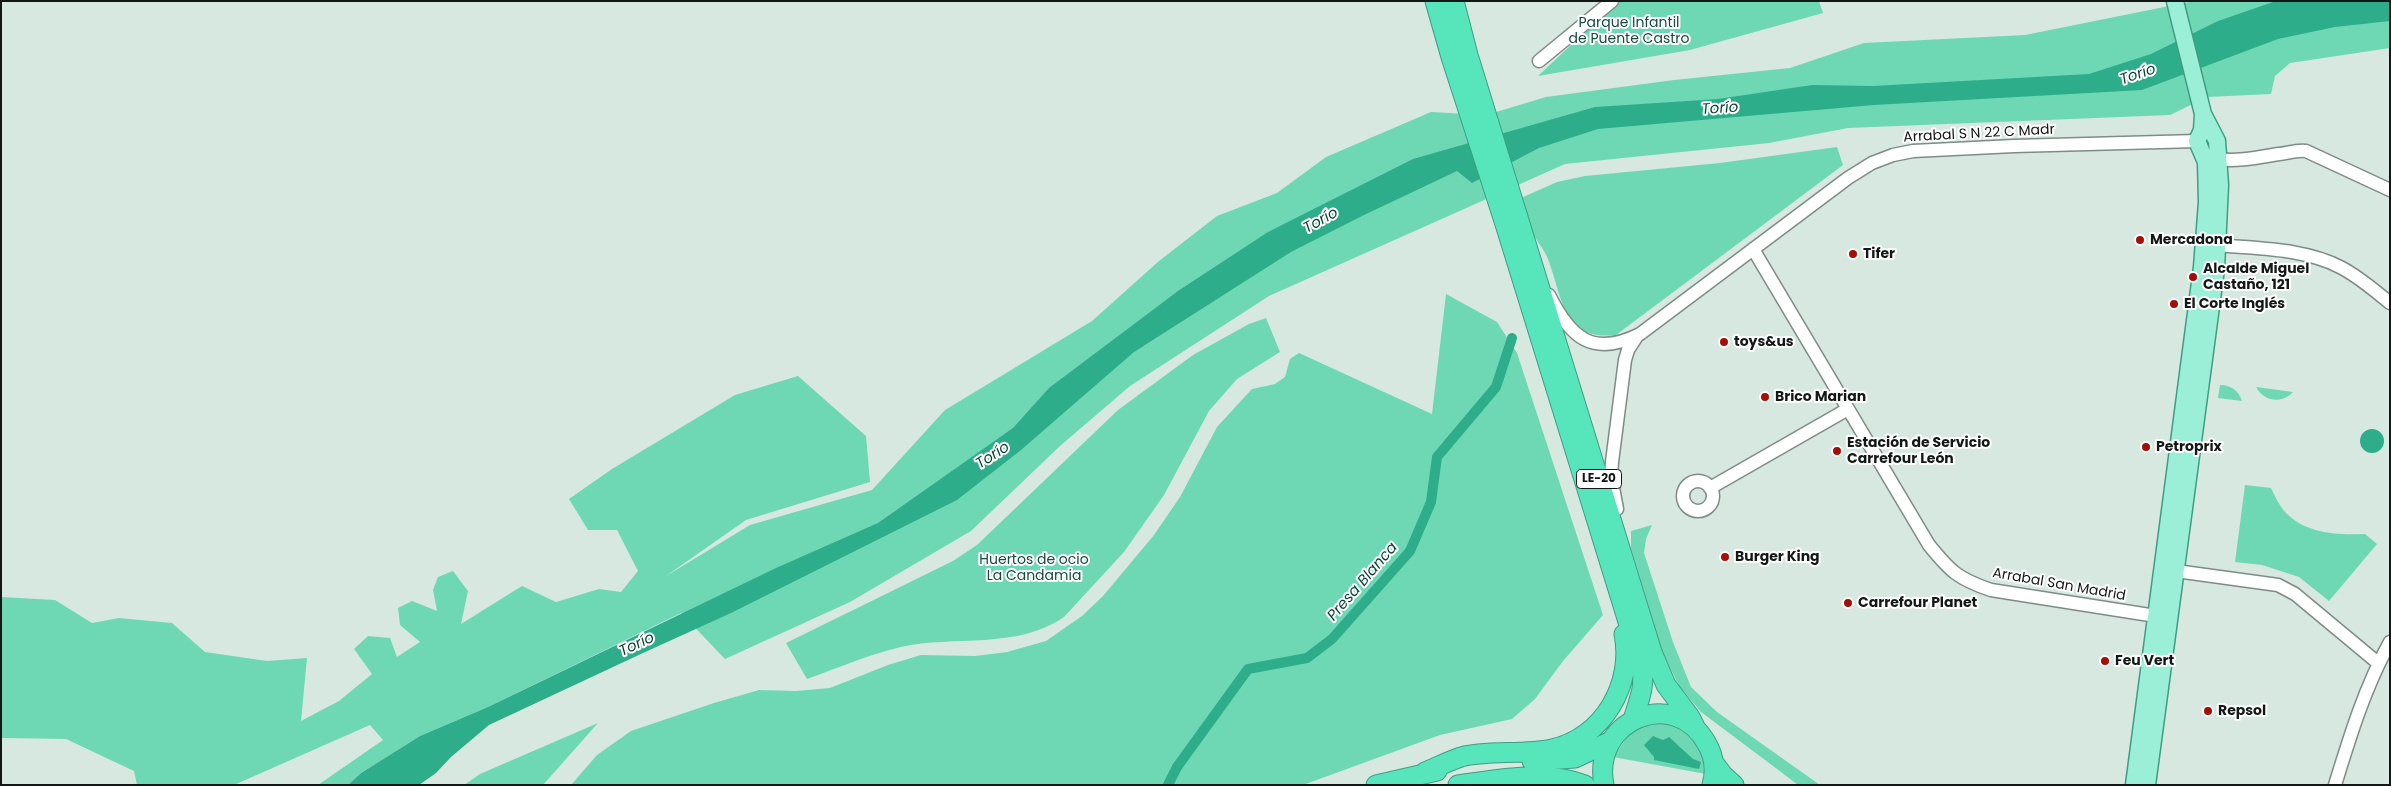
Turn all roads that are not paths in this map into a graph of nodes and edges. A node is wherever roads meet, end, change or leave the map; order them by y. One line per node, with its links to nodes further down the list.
1 (1435, 1): 5 (highway, LE-20)
2 (1454, 1): 5 (highway, LE-20)
3 (1612, 1): 6 (street)
4 (2175, 1): 7 (main road)
5 (1459, 56): 9 (highway, LE-20)
6 (1539, 61)
7 (2208, 144): 8 (street, Arrabal S N 22 C Madr); 10 (main road); 11 (street, Arrabal S N 22 C Madr); 20 (main road)
8 (2390, 190)
9 (1512, 222): 12 (highway, LE-20); 22 (highway, LE-20)
10 (2218, 245): 13 (street); 21 (main road)
11 (1753, 249): 14 (street, Arrabal S N 22 C Madr); 17 (street, Arrabal San Madrid)
12 (1534, 266): 15 (street); 19 (highway, LE-20)
13 (2390, 303)
14 (1640, 334): 15 (street, Arrabal S N 22 C Madr); 16 (street, Arrabal S N 22 C Madr)
15 (1609, 345): 16 (street, Arrabal S N 22 C Madr)
16 (1623, 374): 19 (street, Arrabal S N 22 C Madr)
17 (1848, 408): 18 (street); 24 (street, Arrabal San Madrid)
18 (1710, 488)
19 (1618, 544): 29 (highway, LE-20)
20 (2166, 548): 21 (street); 24 (main road)
21 (2176, 571): 23 (main road); 27 (street)
22 (1620, 594): 28 (highway, LE-20); 32 (highway)
23 (2173, 595): 24 (street); 25 (main road)
24 (2156, 616): 25 (street); 39 (main road)
25 (2168, 636): 40 (main road)
26 (2390, 642): 27 (street)
27 (2378, 663): 41 (street)
28 (1633, 720): 29 (highway); 30 (highway)
29 (1696, 729): 31 (highway)
30 (1611, 741): 32 (highway); 36 (highway)
31 (1714, 763): 37 (highway); 38 (highway)
32 (1425, 772): 33 (highway)
33 (1376, 785)
34 (1458, 785): 35 (highway)
35 (1585, 785)
36 (1604, 785)
37 (1712, 785)
38 (1734, 785)
39 (2134, 785)
40 (2147, 785)
41 (2335, 785)

